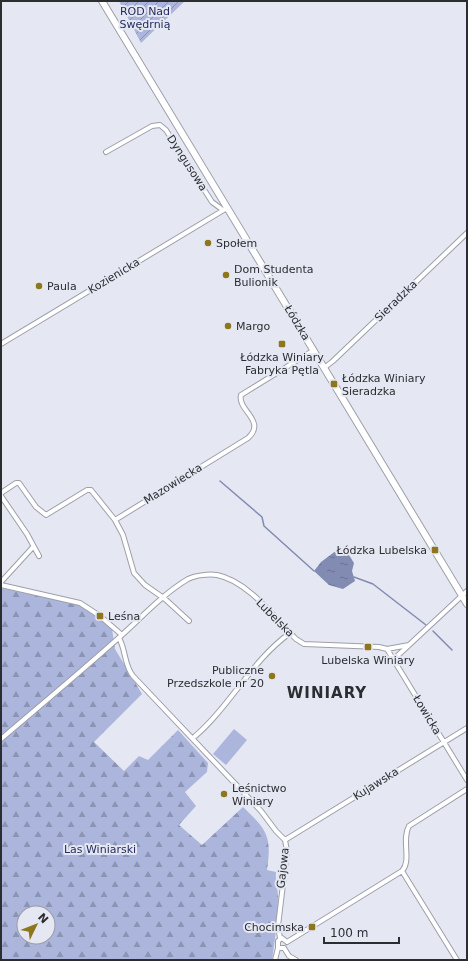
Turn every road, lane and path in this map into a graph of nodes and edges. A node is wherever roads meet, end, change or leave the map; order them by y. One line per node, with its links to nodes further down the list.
1 (102, 1): 3 (main road, Łódzka)
2 (106, 152): 3 (street, Dyngusowa)
3 (225, 209): 5 (street, Kozienicka); 6 (main road, Łódzka)
4 (467, 233): 7 (street, Sieradzka)
5 (1, 344)
6 (314, 350): 7 (main road, Łódzka); 9 (street, Mazowiecka)
7 (324, 368): 15 (main road, Łódzka)
8 (1, 494): 9 (street); 10 (street)
9 (115, 520): 16 (street)
10 (33, 547): 11 (street); 12 (street)
11 (39, 556)
12 (1, 582)
13 (1, 586): 20 (street)
14 (467, 591): 15 (street)
15 (462, 596): 17 (main road, Łódzka); 21 (street)
16 (163, 597): 18 (street); 19 (street, Lubelska); 20 (street, Lubelska)
17 (467, 604)
18 (189, 621)
19 (290, 633): 22 (street, Lubelska); 26 (street)
20 (121, 636): 25 (street, Lubelska); 26 (street)
21 (409, 645): 22 (street, Lubelska); 23 (street)
22 (387, 649): 23 (street, Łowicka)
23 (394, 659): 27 (street, Łowicka)
24 (467, 728): 27 (street, Kujawska)
25 (1, 738)
26 (193, 738): 30 (street, Gajowa)
27 (444, 742): 28 (street, Łowicka); 30 (street, Kujawska)
28 (467, 780)
29 (467, 789): 31 (street)
30 (285, 840): 32 (street, Gajowa)
31 (402, 871): 33 (street); 38 (street)
32 (280, 938): 33 (street); 34 (street)
33 (287, 942): 35 (street)
34 (278, 948): 35 (street); 36 (street)
35 (284, 948): 37 (street)
36 (275, 960)
37 (296, 960)
38 (457, 960)

